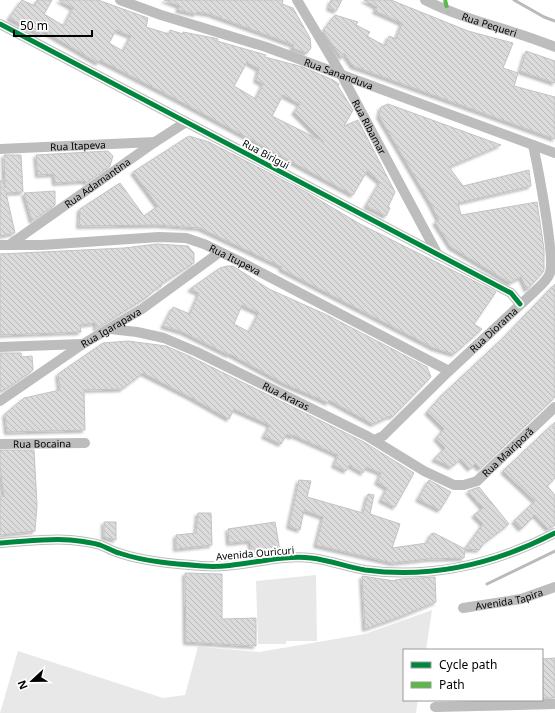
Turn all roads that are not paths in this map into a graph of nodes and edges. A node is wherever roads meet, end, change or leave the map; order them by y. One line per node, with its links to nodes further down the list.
1 (120, 0): 6 (street, Rua Sananduva)
2 (297, 0): 6 (street, Rua Ribamar)
3 (425, 0): 5 (street, Rua Pequeri)
4 (0, 24): 7 (street, Rua Birigui)
5 (555, 47)
6 (341, 74): 9 (street, Rua Sananduva); 14 (street, Rua Ribamar)
7 (186, 122): 8 (street, Rua Adamantina); 14 (street, Rua Birigui)
8 (156, 142): 10 (street, Rua Itapeva); 12 (street, Rua Adamantina)
9 (534, 145): 11 (street, Rua Sananduva); 15 (street, Rua Diorama)
10 (0, 149)
11 (555, 153)
12 (5, 245): 13 (street, Rua Itupeva)
13 (220, 252): 16 (street, Rua Igarapava); 19 (street, Rua Itupeva)
14 (438, 255): 15 (street, Rua Birigui)
15 (520, 304): 19 (street, Rua Diorama)
16 (110, 329): 17 (street, Rua Igarapava); 22 (street, Rua Araras)
17 (83, 344): 18 (street); 20 (street, Rua Igarapava)
18 (0, 347)
19 (449, 371): 22 (street, Rua Diorama)
20 (0, 401)
21 (555, 407): 25 (street, Rua Mairiporã)
22 (374, 440): 25 (street, Rua Araras)
23 (85, 442): 24 (street, Rua Bocaina)
24 (0, 444)
25 (454, 485)
26 (555, 533): 27 (street, Avenida Ouricuri)
27 (0, 543)
28 (555, 587): 29 (street, Avenida Tapira)
29 (463, 608)
30 (555, 704): 31 (street)
31 (435, 706)

